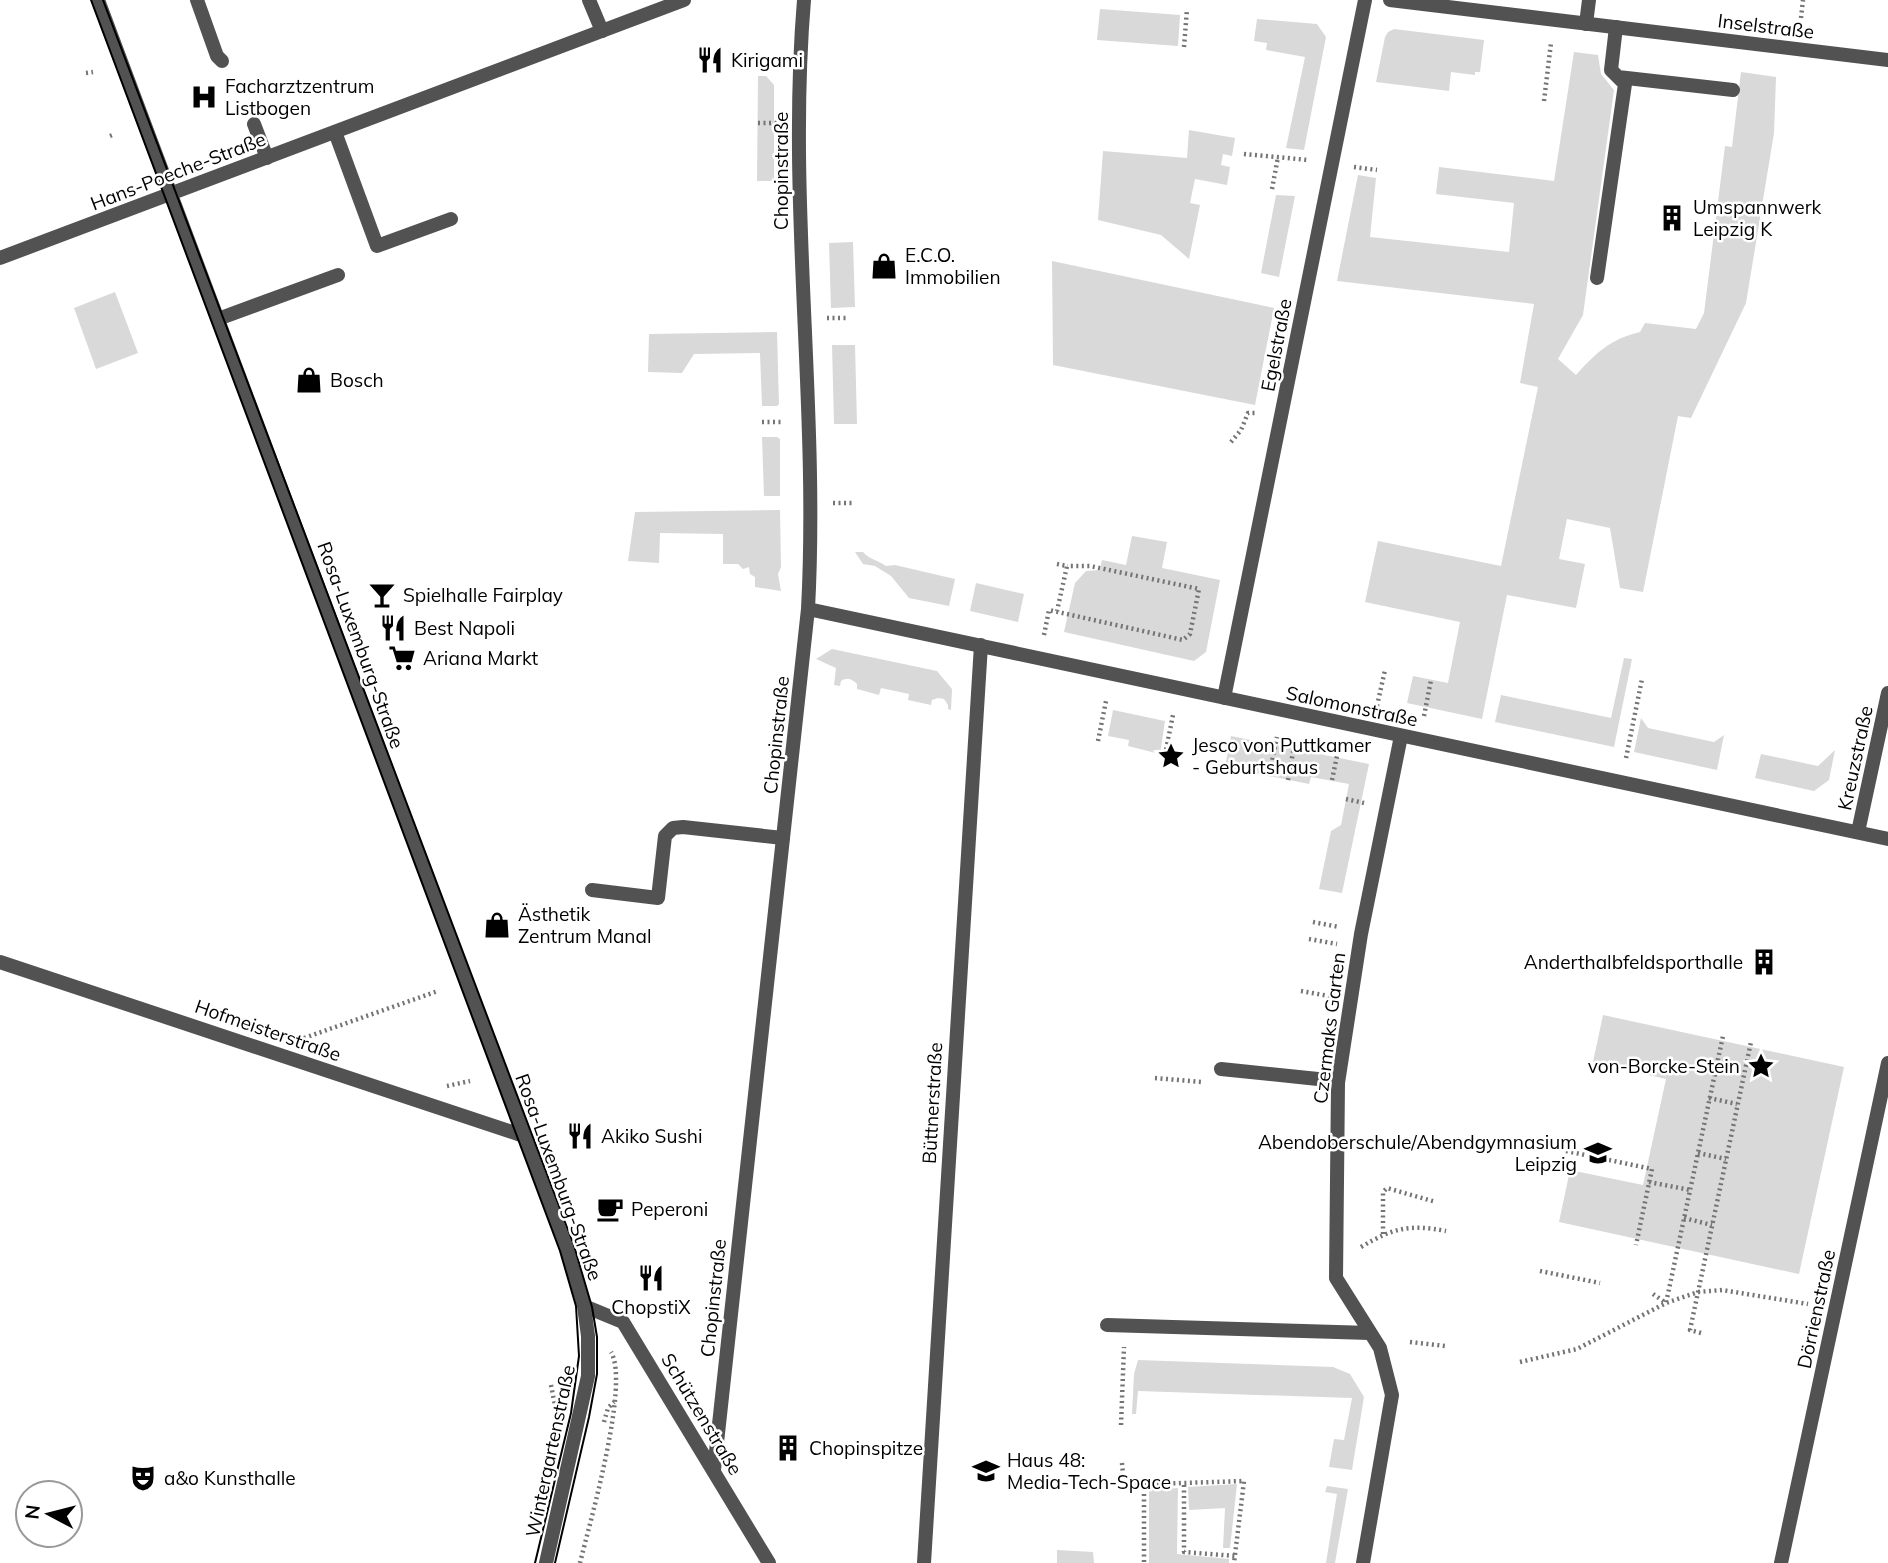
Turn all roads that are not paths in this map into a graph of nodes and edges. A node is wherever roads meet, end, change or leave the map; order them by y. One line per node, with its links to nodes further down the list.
1 (98, 0): 19 (street, Rosa-Luxemburg-Straße)
2 (197, 0): 13 (street)
3 (589, 0): 11 (street)
4 (684, 0): 11 (street, Hans-Poeche-Straße)
5 (804, 0): 25 (street, Chopinstraße)
6 (1365, 0): 28 (street, Egelstraße)
7 (1390, 0): 9 (street, Inselstraße)
8 (1589, 0): 9 (street)
9 (1586, 24): 10 (street, Inselstraße)
10 (1616, 27): 12 (street, Inselstraße); 14 (street)
11 (602, 31): 17 (street, Hans-Poeche-Straße)
12 (1888, 60)
13 (222, 61)
14 (1618, 77): 15 (street); 23 (street)
15 (1732, 90)
16 (254, 124): 18 (street)
17 (335, 132): 18 (street, Hans-Poeche-Straße); 20 (street)
18 (267, 158): 19 (street, Hans-Poeche-Straße)
19 (171, 194): 21 (street, Hans-Poeche-Straße); 24 (street, Rosa-Luxemburg-Straße)
20 (451, 219)
21 (0, 258)
22 (338, 275): 24 (street)
23 (1597, 278)
24 (218, 319): 38 (street, Rosa-Luxemburg-Straße)
25 (808, 610): 26 (street, Salomonstraße); 31 (street, Chopinstraße)
26 (981, 645): 28 (street, Salomonstraße); 45 (street, Büttnerstraße)
27 (1888, 693): 30 (street, Kreuzstraße)
28 (1224, 698): 29 (street, Salomonstraße)
29 (1401, 736): 30 (street, Salomonstraße); 37 (street, Czermaks Garten)
30 (1858, 832): 32 (street, Salomonstraße)
31 (783, 838): 33 (street); 42 (street, Chopinstraße)
32 (1888, 839)
33 (592, 890)
34 (0, 962): 38 (street, Hofmeisterstraße)
35 (1888, 1063): 47 (street, Dörrienstraße)
36 (1221, 1069): 37 (street)
37 (1338, 1083): 41 (street, Czermaks Garten)
38 (524, 1136): 39 (street, Rosa-Luxemburg-Straße)
39 (584, 1306): 42 (street, Schützenstraße); 43 (street, Wintergartenstraße)
40 (1107, 1325): 41 (street)
41 (1370, 1333): 46 (street, Czermaks Garten)
42 (714, 1470): 44 (street, Schützenstraße)
43 (545, 1563)
44 (769, 1563)
45 (924, 1563)
46 (1363, 1563)
47 (1781, 1563)

